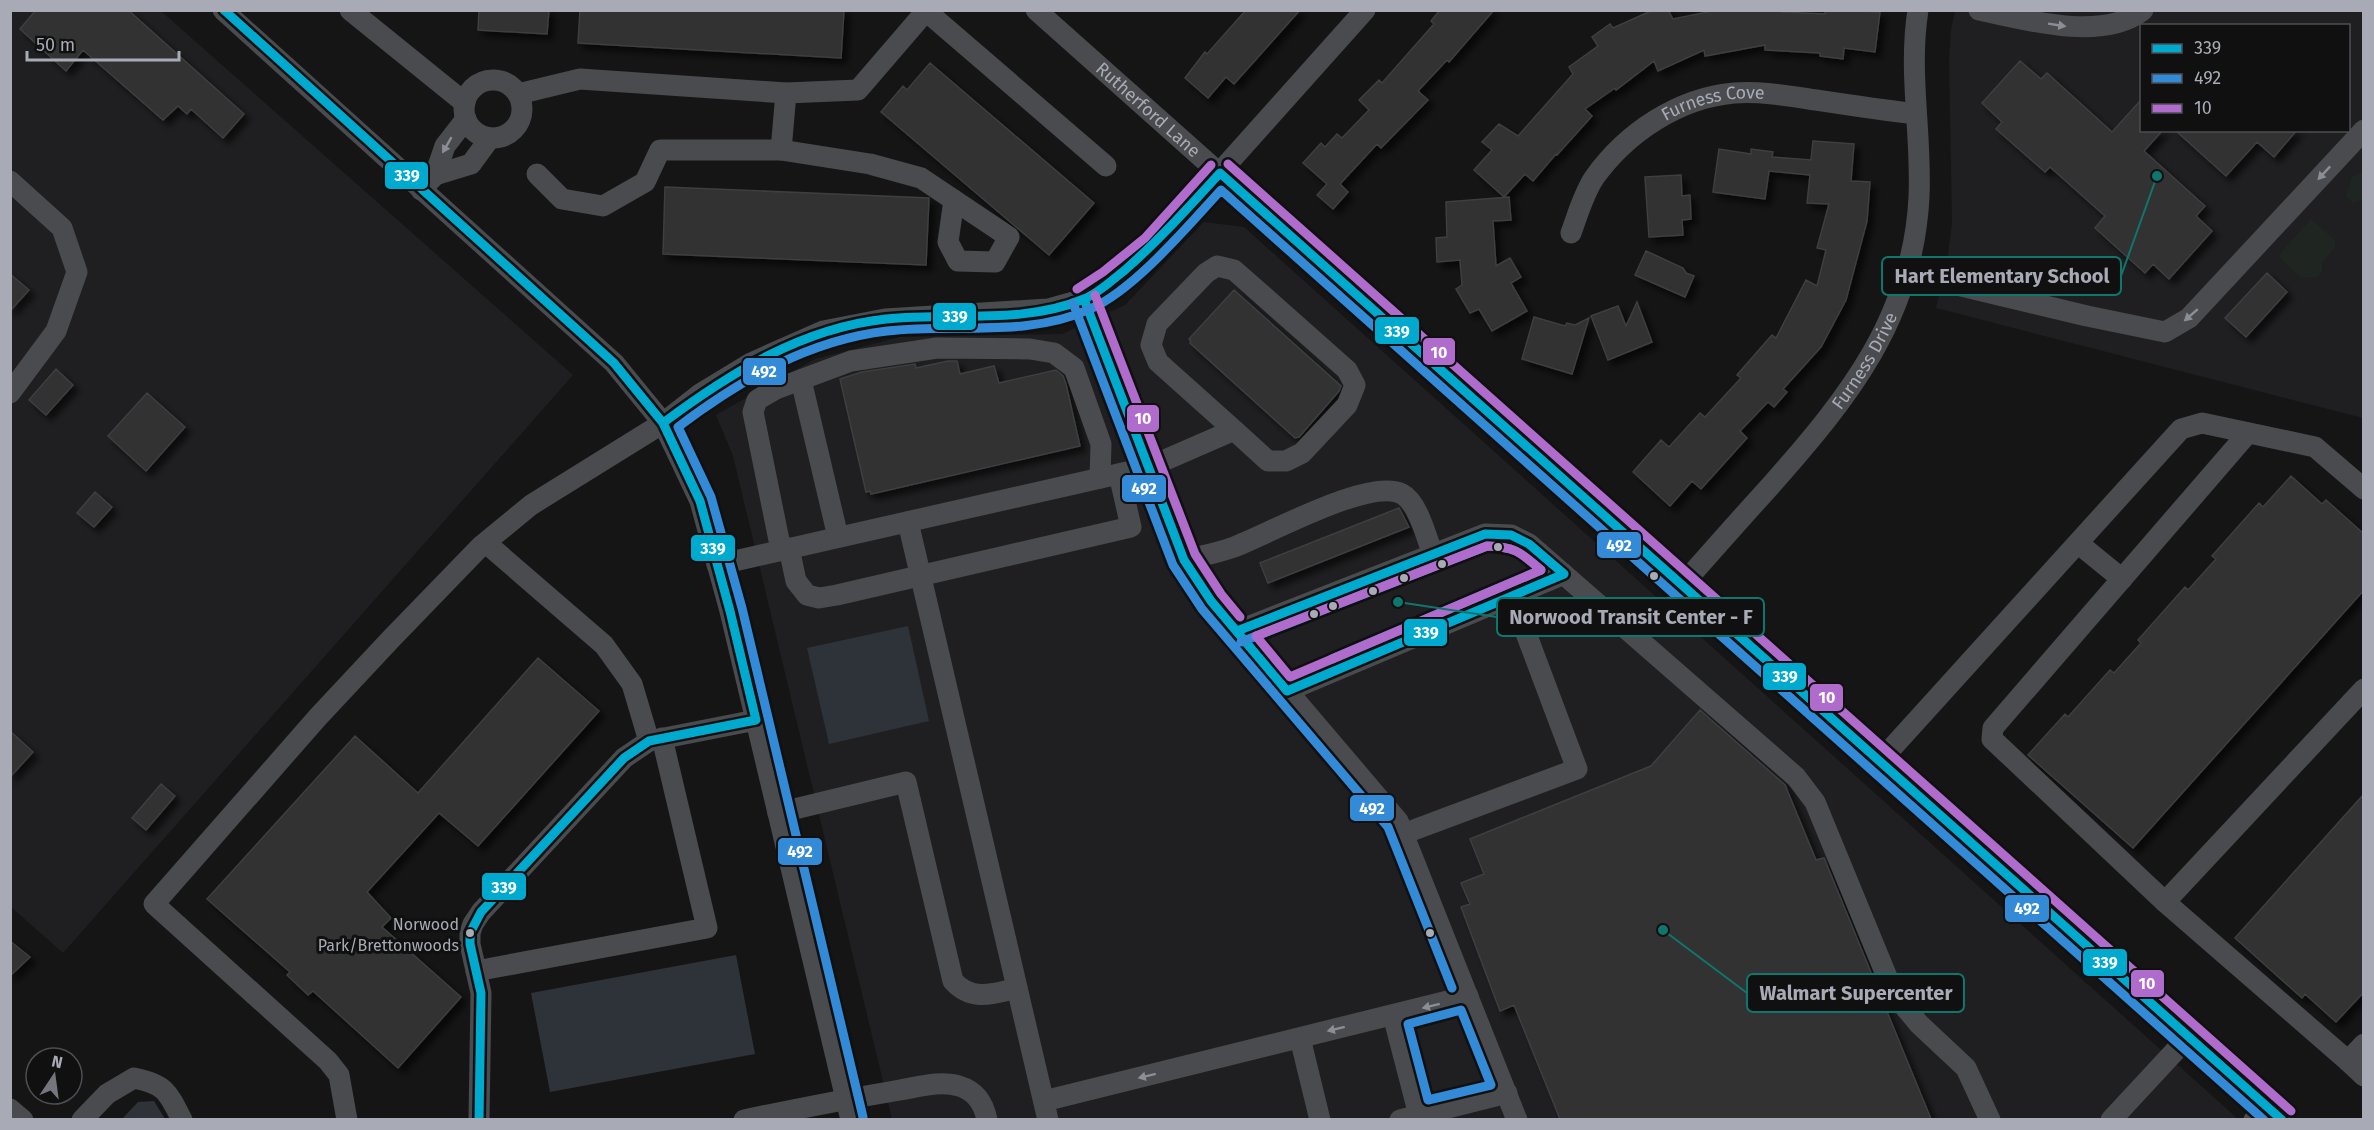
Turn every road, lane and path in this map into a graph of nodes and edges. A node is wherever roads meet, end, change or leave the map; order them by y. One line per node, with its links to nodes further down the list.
1 (223, 10): 20 (street)
2 (350, 10): 11 (street)
3 (1036, 10): 17 (street, Rutherford Lane)
4 (1365, 10): 17 (street)
5 (1918, 10): 12 (street, Furness Drive)
6 (1979, 10): 7 (street, one-way to 7)
7 (2143, 10)
8 (926, 11): 9 (street); 16 (street)
9 (786, 93): 10 (street); 15 (street)
10 (518, 94): 11 (street); 14 (street)
11 (466, 111): 14 (street); 20 (street, one-way to 20)
12 (1916, 114): 22 (street, Furness Cove); 23 (street, Furness Drive)
13 (2364, 130): 23 (street, one-way to 23)
14 (490, 138): 20 (street)
15 (781, 150): 18 (street); 21 (street)
16 (1106, 166)
17 (1220, 173): 24 (street); 44 (street, Rutherford Lane)
18 (537, 174)
19 (10, 181): 26 (street)
20 (428, 182): 27 (street)
21 (954, 200)
22 (1570, 233)
23 (1906, 273): 44 (street, Furness Drive)
24 (1084, 299): 27 (street); 30 (street)
25 (801, 380): 31 (street); 34 (street); 37 (street)
26 (10, 393)
27 (663, 423): 35 (street); 40 (street)
28 (1234, 430): 28 (street); 30 (street)
29 (2248, 433): 32 (street); 36 (street); 43 (street)
30 (1149, 467): 31 (street); 39 (street)
31 (1110, 476): 33 (street); 42 (street)
32 (2364, 489)
33 (908, 522): 34 (street); 42 (street)
34 (838, 537): 37 (street)
35 (486, 543): 50 (street); 73 (street)
36 (2079, 544): 43 (street); 51 (street)
37 (785, 549): 40 (street); 42 (street)
38 (1433, 555): 39 (street); 41 (street); 46 (street)
39 (1185, 560): 46 (street)
40 (717, 564): 49 (street)
41 (1564, 574): 45 (street); 79 (street)
42 (921, 576): 56 (street)
43 (2122, 579): 54 (street)
44 (1682, 585): 51 (street, Rutherford Lane)
45 (1512, 597): 48 (street); 53 (street)
46 (1237, 631): 48 (street)
47 (2364, 689): 54 (street)
48 (1287, 691): 53 (street)
49 (756, 720): 50 (street); 52 (street)
50 (655, 739): 55 (street); 55 (street)
51 (1880, 761): 59 (street, Rutherford Lane)
52 (778, 813): 56 (street); 66 (street)
53 (1403, 834): 57 (street)
54 (2165, 902): 62 (street)
55 (476, 971): 74 (street)
56 (1017, 988): 67 (street)
57 (1468, 996): 58 (street, one-way to 58); 64 (street)
58 (1393, 1015): 60 (street, one-way to 60); 69 (street)
59 (2189, 1036): 68 (street, Rutherford Lane); 80 (street)
60 (1300, 1038): 67 (street, one-way to 67); 77 (street)
61 (2364, 1044): 62 (street)
62 (2348, 1061): 63 (street)
63 (2364, 1076)
64 (1507, 1094): 69 (street); 78 (street)
65 (10, 1109): 70 (street)
66 (848, 1109): 75 (street); 76 (street)
67 (1046, 1110)
68 (2260, 1112): 81 (street, Rutherford Lane)
69 (1410, 1117)
70 (23, 1119)
71 (82, 1119): 72 (street)
72 (182, 1119)
73 (347, 1119)
74 (479, 1119)
75 (744, 1119)
76 (987, 1119)
77 (1320, 1119)
78 (1517, 1119)
79 (1990, 1119)
80 (2111, 1119)
81 (2283, 1119)

